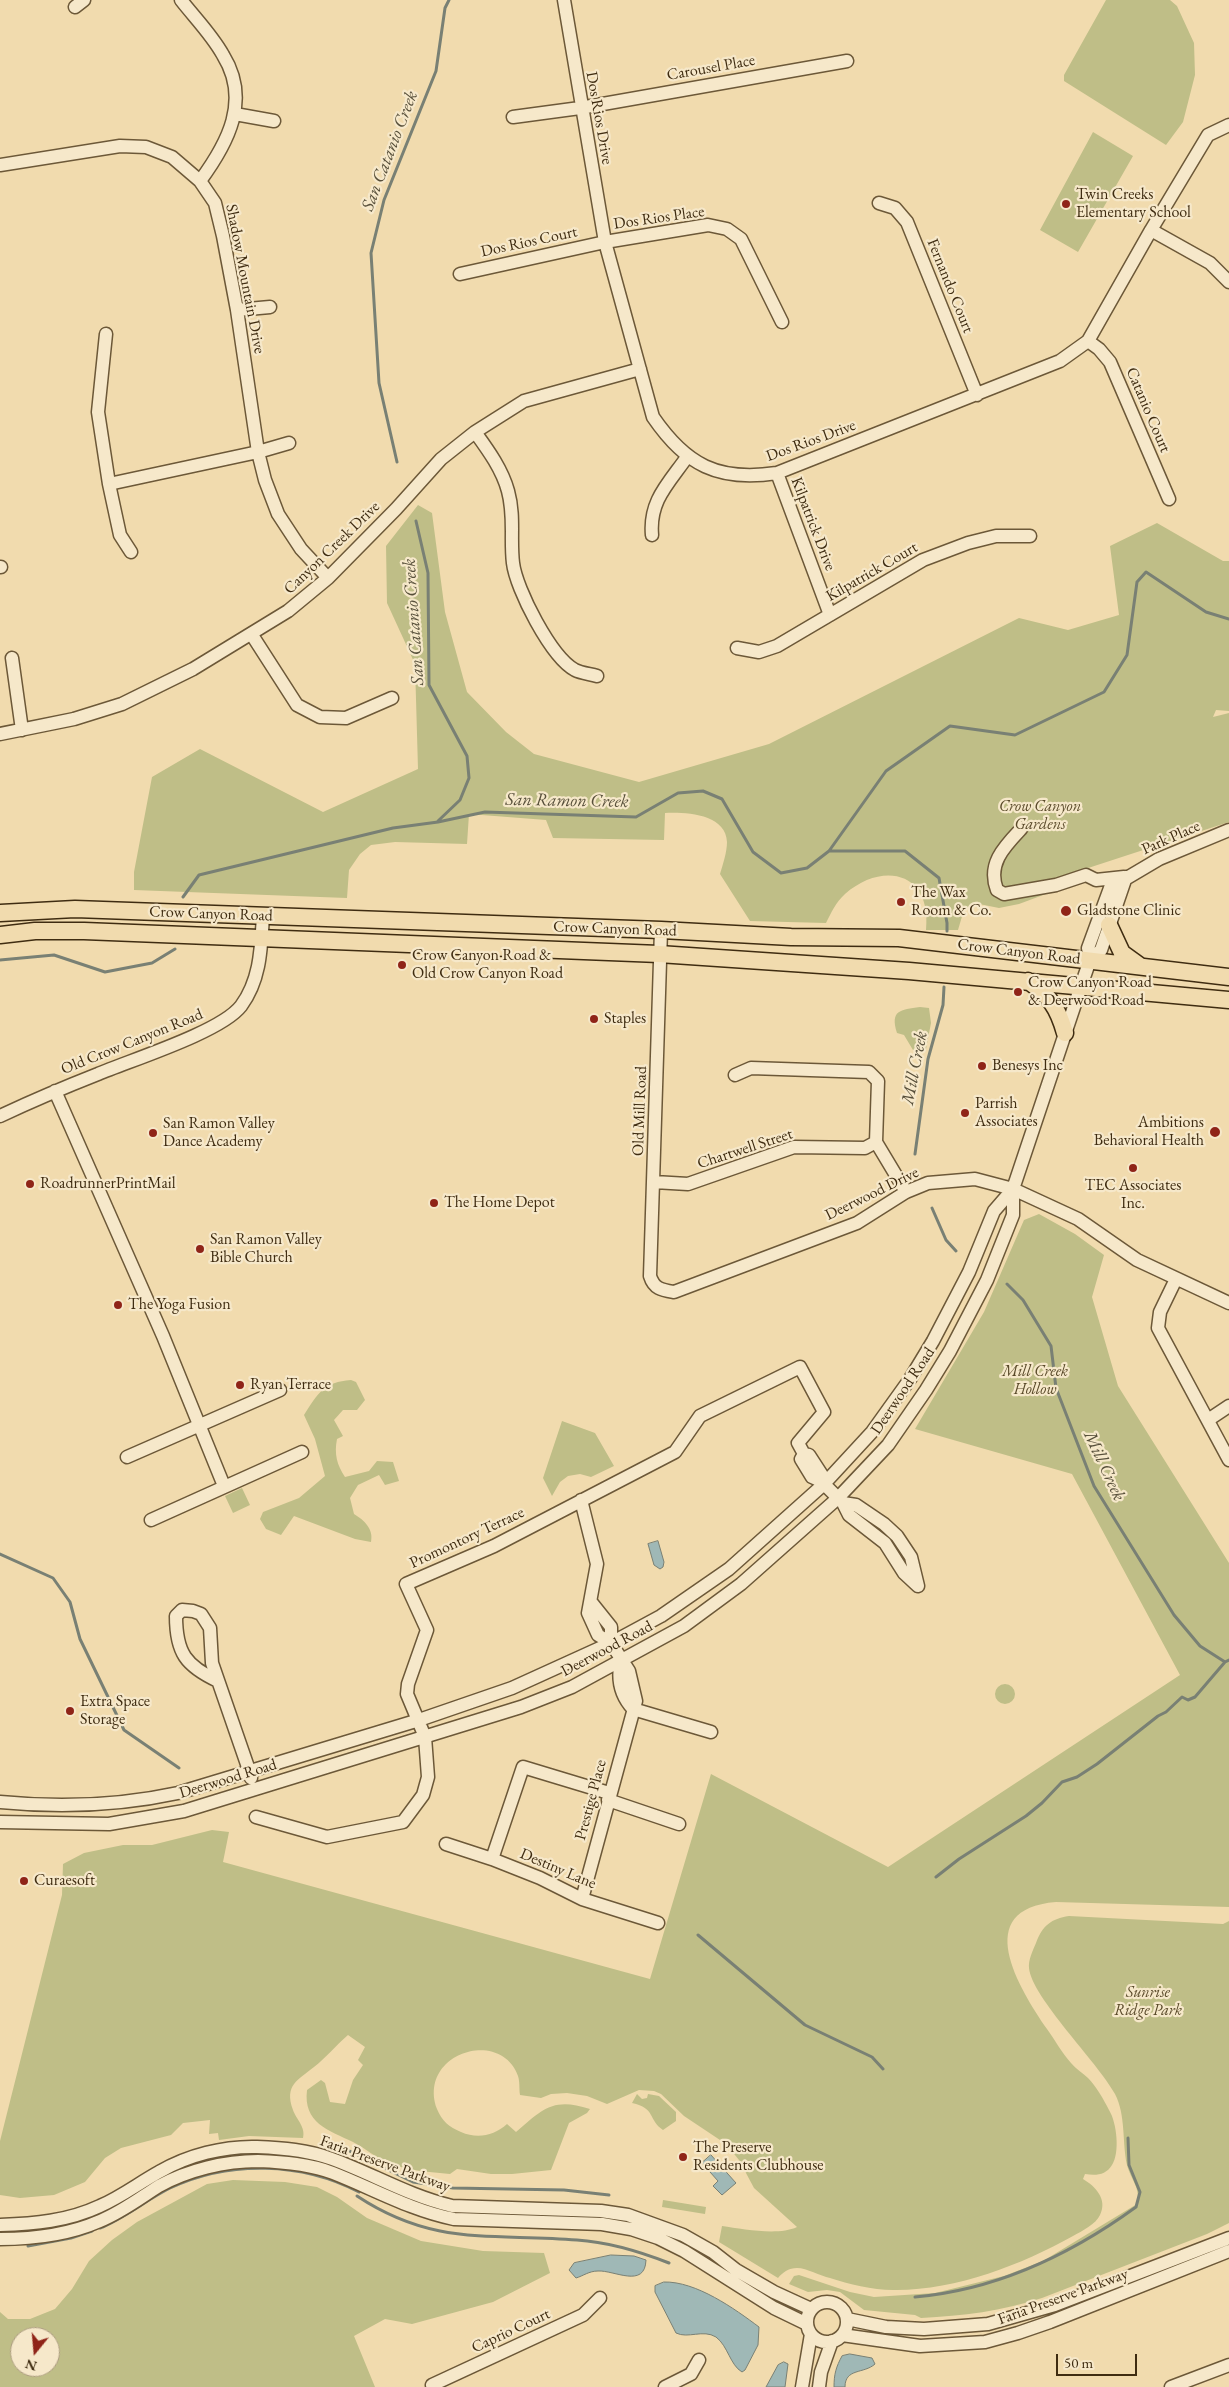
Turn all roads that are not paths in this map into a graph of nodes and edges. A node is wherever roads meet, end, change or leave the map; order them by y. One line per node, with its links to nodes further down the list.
1 (181, 0): 5 (street)
2 (564, 0): 4 (street, Dos Rios Drive)
3 (847, 61): 4 (street, Carousel Place)
4 (580, 108): 6 (street, Carousel Place); 13 (street, Dos Rios Drive)
5 (235, 114): 7 (street); 10 (street)
6 (513, 117)
7 (274, 121)
8 (1229, 125): 12 (street, Dos Rios Drive)
9 (0, 165): 10 (street, Shadow Mountain Drive)
10 (200, 181): 17 (street, Shadow Mountain Drive)
11 (880, 203): 22 (street, Fernando Court)
12 (1151, 230): 15 (street); 20 (street, Dos Rios Drive)
13 (605, 242): 14 (street, Dos Rios Court); 18 (street, Dos Rios Place); 21 (street, Dos Rios Drive)
14 (460, 274)
15 (1229, 282)
16 (270, 306): 17 (street)
17 (237, 310): 25 (street, Shadow Mountain Drive)
18 (782, 322)
19 (106, 334): 28 (street)
20 (1088, 341): 22 (street, Dos Rios Drive); 29 (street, Catanio Court)
21 (640, 369): 23 (street, Canyon Creek Drive); 26 (street, Dos Rios Drive)
22 (977, 395): 27 (street, Dos Rios Drive)
23 (475, 432): 33 (street, Canyon Creek Drive); 38 (street)
24 (289, 443): 25 (street)
25 (258, 452): 28 (street); 33 (street, Shadow Mountain Drive)
26 (687, 457): 27 (street, Dos Rios Drive); 30 (street)
27 (777, 473): 34 (street, Kilpatrick Drive)
28 (109, 484): 32 (street)
29 (1169, 499)
30 (652, 535)
31 (1030, 536): 34 (street, Kilpatrick Court)
32 (131, 552)
33 (328, 578): 35 (street, Canyon Creek Drive)
34 (830, 615): 36 (street, Kilpatrick Court)
35 (252, 635): 39 (street); 40 (street, Canyon Creek Drive)
36 (737, 648)
37 (12, 658): 40 (street)
38 (597, 676)
39 (392, 698)
40 (22, 730): 41 (street, Canyon Creek Drive)
41 (0, 734)
42 (1022, 830): 44 (street)
43 (1229, 830): 44 (street, Park Place)
44 (1126, 877): 47 (street); 52 (street, Park Place)
45 (0, 913): 46 (main road, Crow Canyon Road)
46 (263, 915): 48 (main road, Crow Canyon Road); 50 (street, Old Crow Canyon Road)
47 (1109, 926): 52 (street); 53 (main road)
48 (661, 930): 51 (street, Old Mill Road); 52 (main road, Crow Canyon Road)
49 (0, 935): 50 (main road, Crow Canyon Road)
50 (261, 937): 51 (main road, Crow Canyon Road); 60 (street, Old Crow Canyon Road)
51 (659, 954): 55 (main road, Crow Canyon Road); 63 (street, Old Mill Road)
52 (1090, 960): 53 (main road, Crow Canyon Road); 56 (street, Deerwood Road)
53 (1140, 966): 54 (main road, Crow Canyon Road)
54 (1229, 977)
55 (1028, 981): 56 (main road, Crow Canyon Road); 58 (main road)
56 (1081, 986): 57 (main road, Crow Canyon Road); 58 (street, Deerwood Road)
57 (1229, 1000)
58 (1065, 1033): 64 (street, Deerwood Road)
59 (735, 1074): 62 (street)
60 (55, 1091): 61 (street, Old Crow Canyon Road); 72 (street)
61 (0, 1116)
62 (876, 1142): 63 (street, Chartwell Street); 65 (street)
63 (654, 1182): 67 (street, Old Mill Road)
64 (1013, 1189): 65 (street, Deerwood Drive); 66 (street, Deerwood Drive); 76 (street, Deerwood Road); 79 (street, Deerwood Road)
65 (906, 1192): 67 (street, Deerwood Drive)
66 (1176, 1279): 68 (street, Deerwood Drive); 71 (street)
67 (660, 1290)
68 (1229, 1303)
69 (280, 1390): 72 (street)
70 (1229, 1406): 71 (street)
71 (1208, 1420): 75 (street)
72 (200, 1426): 74 (street); 77 (street)
73 (302, 1452): 77 (street)
74 (127, 1457)
75 (1229, 1460)
76 (822, 1483): 78 (street, Promontory Terrace); 79 (street, Promontory Terrace); 81 (street, Deerwood Road)
77 (224, 1486): 80 (street)
78 (581, 1500): 81 (street); 85 (street, Promontory Terrace)
79 (840, 1501): 79 (street, Promontory Terrace); 82 (street, Deerwood Road)
80 (151, 1520)
81 (612, 1643): 82 (street); 85 (street, Deerwood Road)
82 (621, 1661): 84 (street); 87 (street, Deerwood Road)
83 (218, 1681): 83 (street); 88 (street)
84 (633, 1709): 86 (street); 90 (street, Prestige Place)
85 (419, 1720): 87 (street, Promontory Terrace); 88 (street, Deerwood Road)
86 (711, 1732)
87 (425, 1737): 89 (street, Deerwood Road); 92 (street, Promontory Terrace)
88 (249, 1770): 89 (street); 91 (street, Deerwood Road)
89 (253, 1788): 93 (street, Deerwood Road)
90 (608, 1797): 94 (street); 96 (street); 97 (street, Prestige Place)
91 (0, 1802)
92 (256, 1817)
93 (0, 1822)
94 (679, 1824)
95 (446, 1844): 96 (street, Destiny Lane)
96 (492, 1859): 97 (street, Destiny Lane)
97 (582, 1899): 98 (street, Destiny Lane)
98 (658, 1923)
99 (0, 2225): 104 (street, Faria Preserve Parkway)
100 (1229, 2238): 105 (street, Faria Preserve Parkway)
101 (0, 2239): 106 (street, Faria Preserve Parkway)
102 (1229, 2251): 107 (street, Faria Preserve Parkway)
103 (600, 2298): 110 (street, Caprio Court)
104 (811, 2309): 105 (street); 106 (street)
105 (847, 2319): 107 (street)
106 (809, 2329): 107 (street); 112 (street)
107 (837, 2338): 113 (street)
108 (699, 2360): 111 (street)
109 (1229, 2365): 114 (street)
110 (433, 2387)
111 (665, 2387)
112 (802, 2387)
113 (819, 2387)
114 (1171, 2387)

